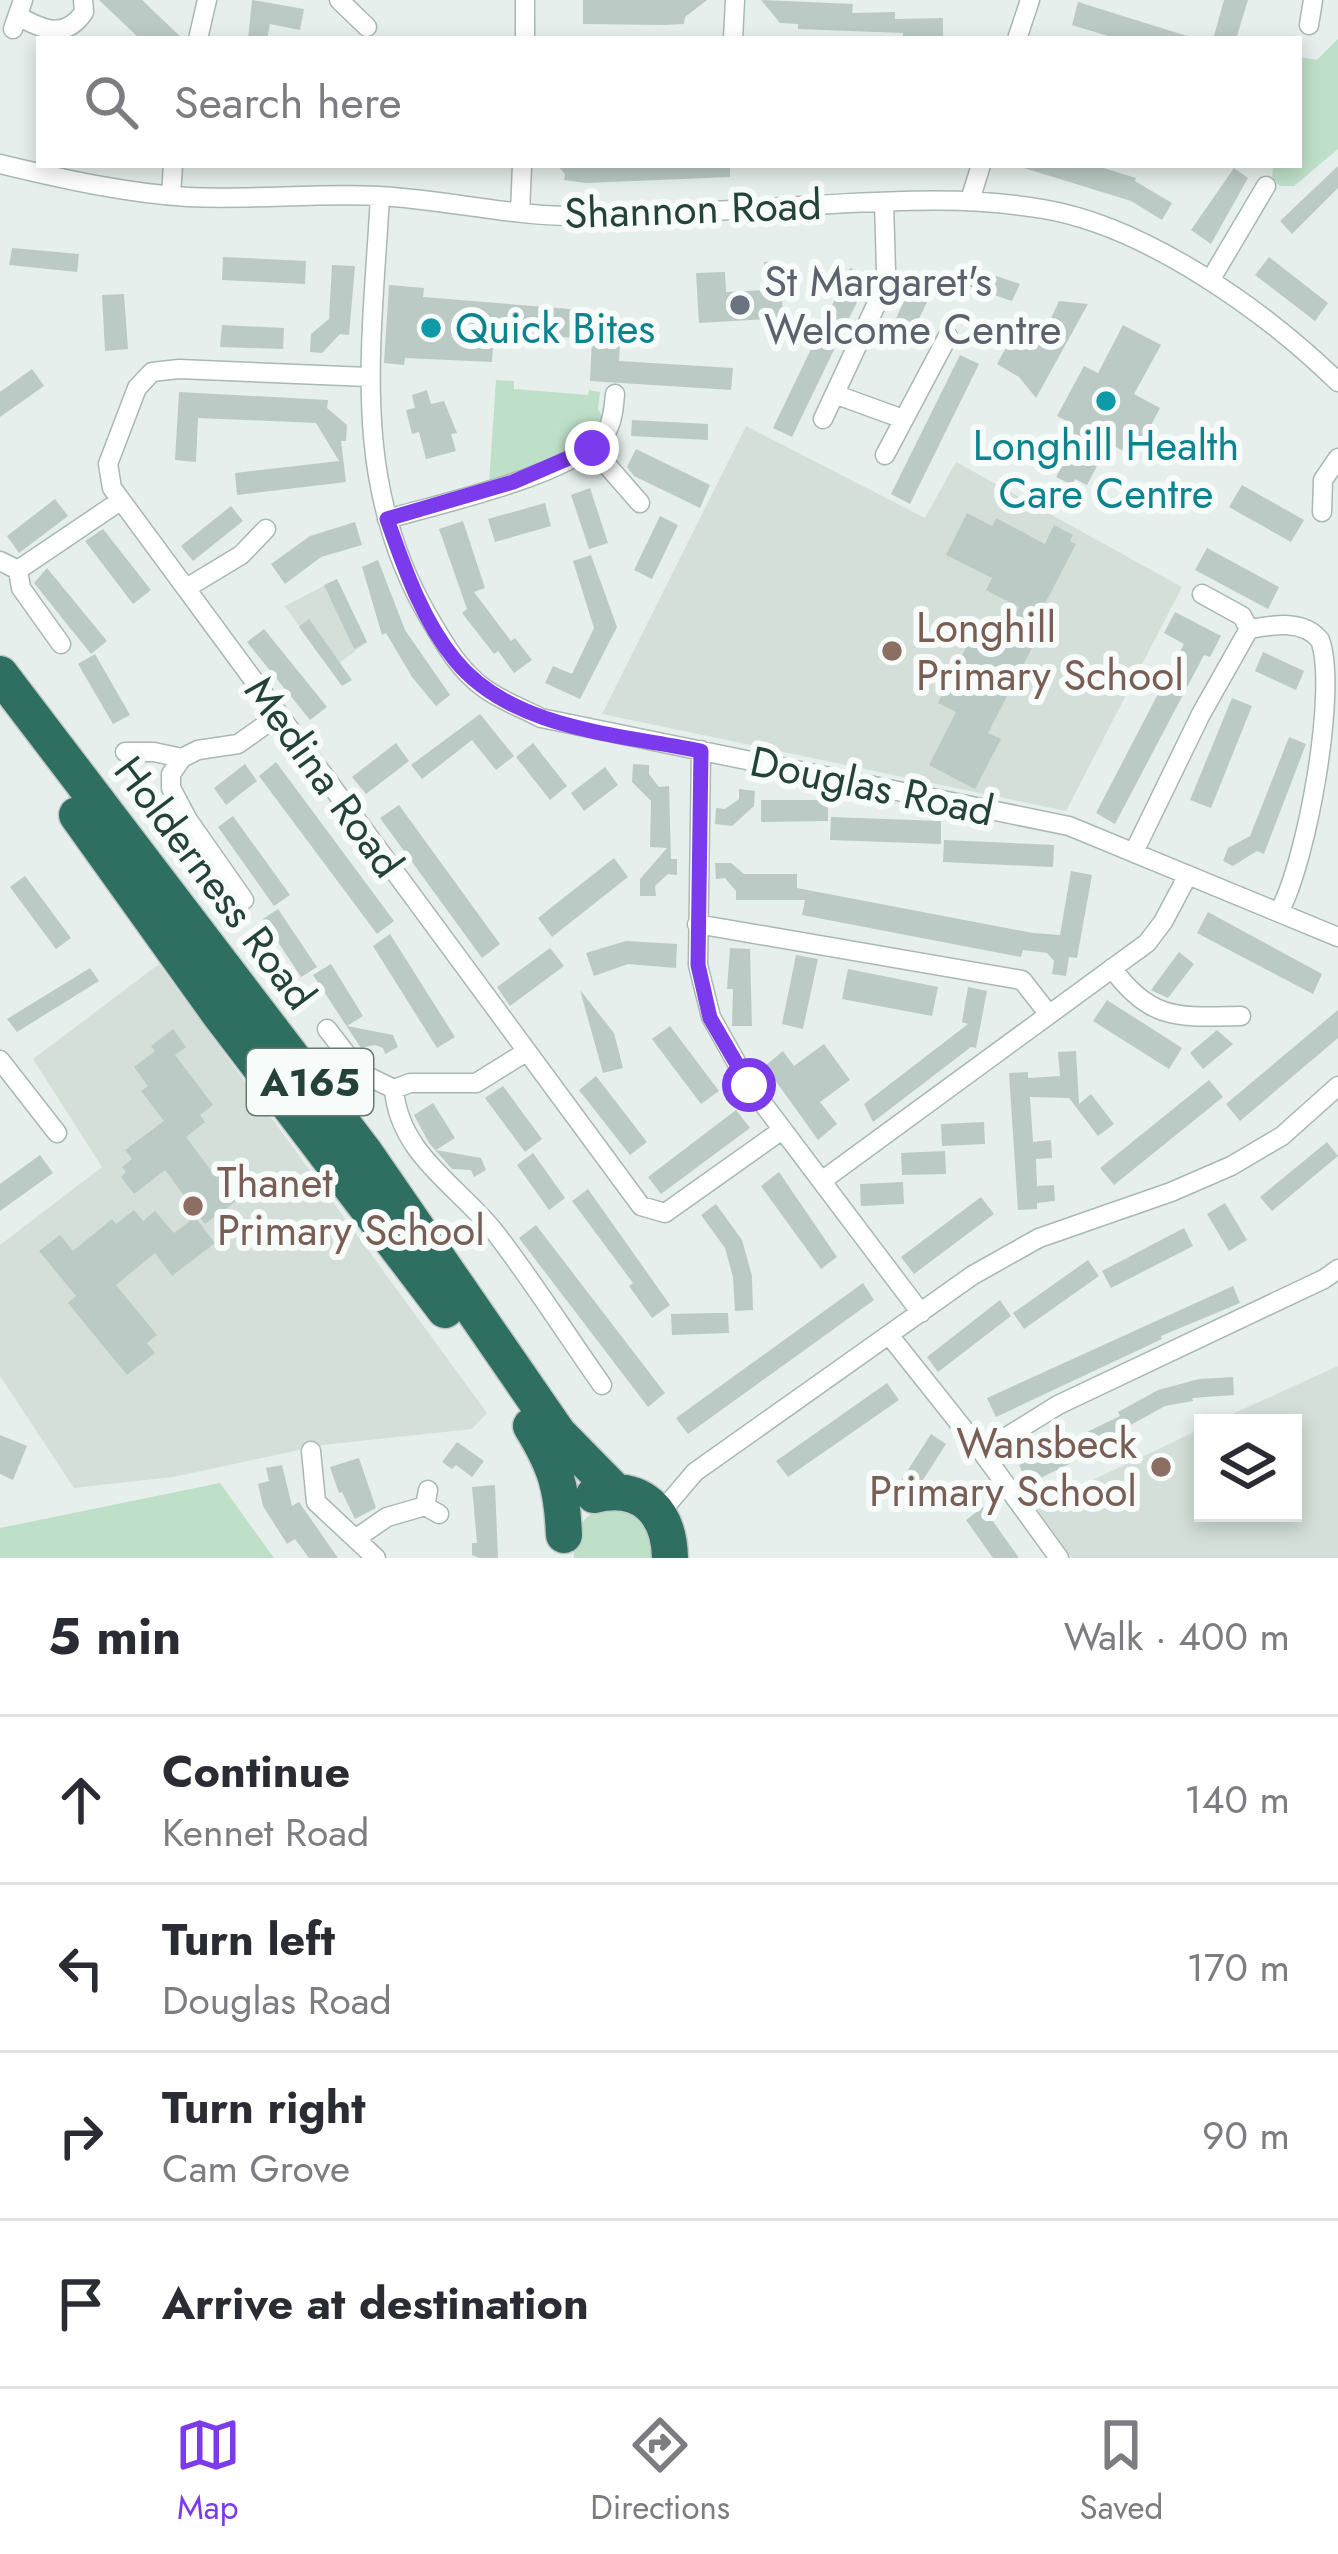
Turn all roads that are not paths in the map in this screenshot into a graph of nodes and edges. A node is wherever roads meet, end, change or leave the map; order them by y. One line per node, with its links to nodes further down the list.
1 (82, 0): 8 (street)
2 (207, 0): 11 (street)
3 (339, 0): 10 (street)
4 (525, 0): 12 (street)
5 (735, 0): 13 (street)
6 (1030, 0): 14 (street)
7 (1312, 0): 9 (street)
8 (18, 15)
9 (1309, 25)
10 (367, 27)
11 (199, 36)
12 (525, 36)
13 (733, 36)
14 (1018, 36)
15 (0, 164): 20 (street, Shannon Road)
16 (173, 168): 20 (street)
17 (522, 168): 24 (street)
18 (980, 168): 22 (street)
19 (1266, 186): 25 (street)
20 (171, 195): 21 (street, Shannon Road)
21 (380, 196): 24 (street, Shannon Road); 27 (street, Douglas Road)
22 (970, 200): 23 (street, Shannon Road); 25 (street, Shannon Road)
23 (884, 202): 24 (street, Shannon Road); 30 (street)
24 (520, 213)
25 (1211, 280): 28 (street, Shannon Road)
26 (948, 336): 31 (street)
27 (368, 377): 36 (street); 39 (street, Douglas Road)
28 (1338, 382)
29 (615, 394): 33 (street)
30 (837, 395): 31 (street); 32 (street)
31 (902, 418): 34 (street)
32 (824, 419)
33 (592, 448): 37 (street); 39 (street)
34 (885, 455)
35 (1338, 458): 38 (street)
36 (120, 501): 41 (street); 42 (street, Medina Road)
37 (640, 503)
38 (1322, 512)
39 (387, 519): 49 (street, Douglas Road)
40 (266, 530): 42 (street)
41 (9, 566): 45 (street)
42 (188, 587): 48 (street, Medina Road)
43 (1202, 594): 44 (street)
44 (1250, 629): 52 (street); 55 (street)
45 (61, 644)
46 (0, 674): 77 (highway, Holderness Road / A165)
47 (0, 709): 80 (highway, Holderness Road / A165)
48 (278, 716): 51 (street); 62 (street, Medina Road)
49 (701, 751): 52 (street, Douglas Road); 56 (street)
50 (124, 752): 51 (street)
51 (182, 758): 54 (street)
52 (1134, 852): 53 (street, Douglas Road)
53 (1188, 875): 55 (street, Douglas Road); 58 (street)
54 (235, 895)
55 (1280, 912): 57 (street, Douglas Road)
56 (698, 924): 59 (street); 67 (street)
57 (1338, 938)
58 (1112, 968): 59 (street); 60 (street)
59 (1047, 1012): 69 (street)
60 (1241, 1016)
61 (327, 1029): 65 (street)
62 (526, 1052): 65 (street); 67 (street, Medina Road)
63 (0, 1060): 68 (street)
64 (1338, 1087): 66 (street)
65 (394, 1089): 73 (street)
66 (1331, 1109): 71 (street)
67 (782, 1130): 69 (street)
68 (57, 1133)
69 (823, 1180): 71 (street)
70 (1338, 1269): 75 (street)
71 (920, 1313): 72 (street)
72 (889, 1335): 75 (street); 76 (street)
73 (602, 1384)
74 (311, 1451): 79 (street)
75 (982, 1452): 83 (street)
76 (685, 1480): 77 (street); 81 (street)
77 (618, 1492): 80 (highway, A165); 81 (highway, A165)
78 (431, 1503): 79 (street)
79 (358, 1537): 82 (street)
80 (564, 1547)
81 (670, 1550)
82 (376, 1558)
83 (1059, 1558)

